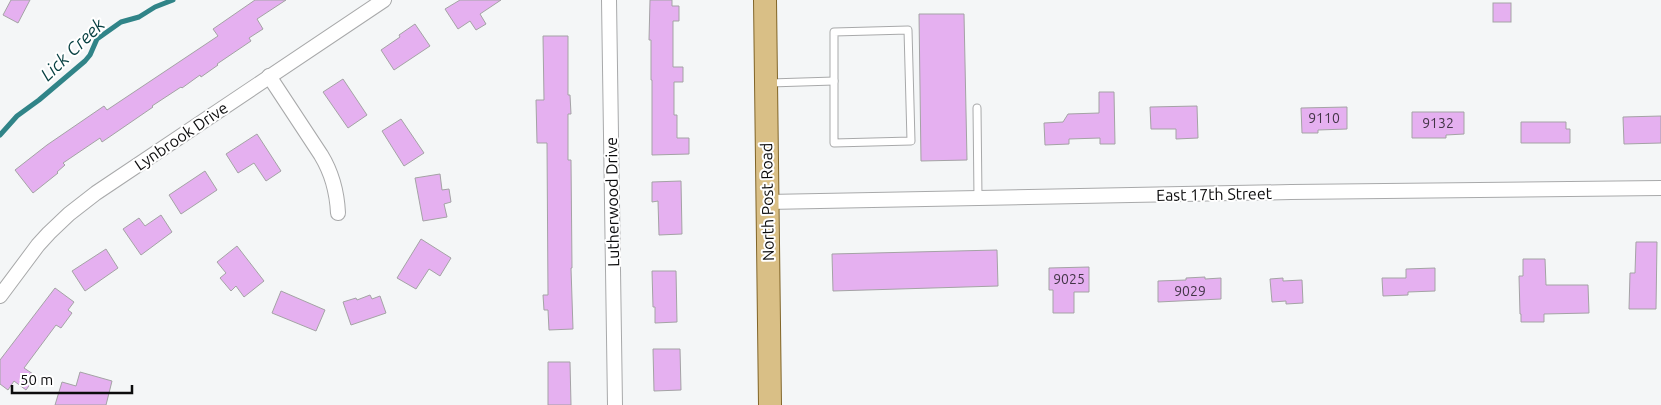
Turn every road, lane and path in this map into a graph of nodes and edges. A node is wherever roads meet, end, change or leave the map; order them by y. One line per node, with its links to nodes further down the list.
1 (384, 0): 4 (street, Lynbrook Drive)
2 (609, 0): 13 (street, Lutherwood Drive)
3 (765, 0): 6 (main road, North Post Road)
4 (269, 76): 11 (street); 12 (street, Lynbrook Drive)
5 (834, 81): 5 (lane); 6 (lane)
6 (766, 83): 10 (main road, North Post Road)
7 (977, 108): 9 (lane)
8 (1661, 188): 9 (street, East 17th Street)
9 (978, 198): 10 (street, East 17th Street)
10 (767, 202): 14 (main road, North Post Road)
11 (338, 213)
12 (0, 295)
13 (615, 405)
14 (770, 405)

